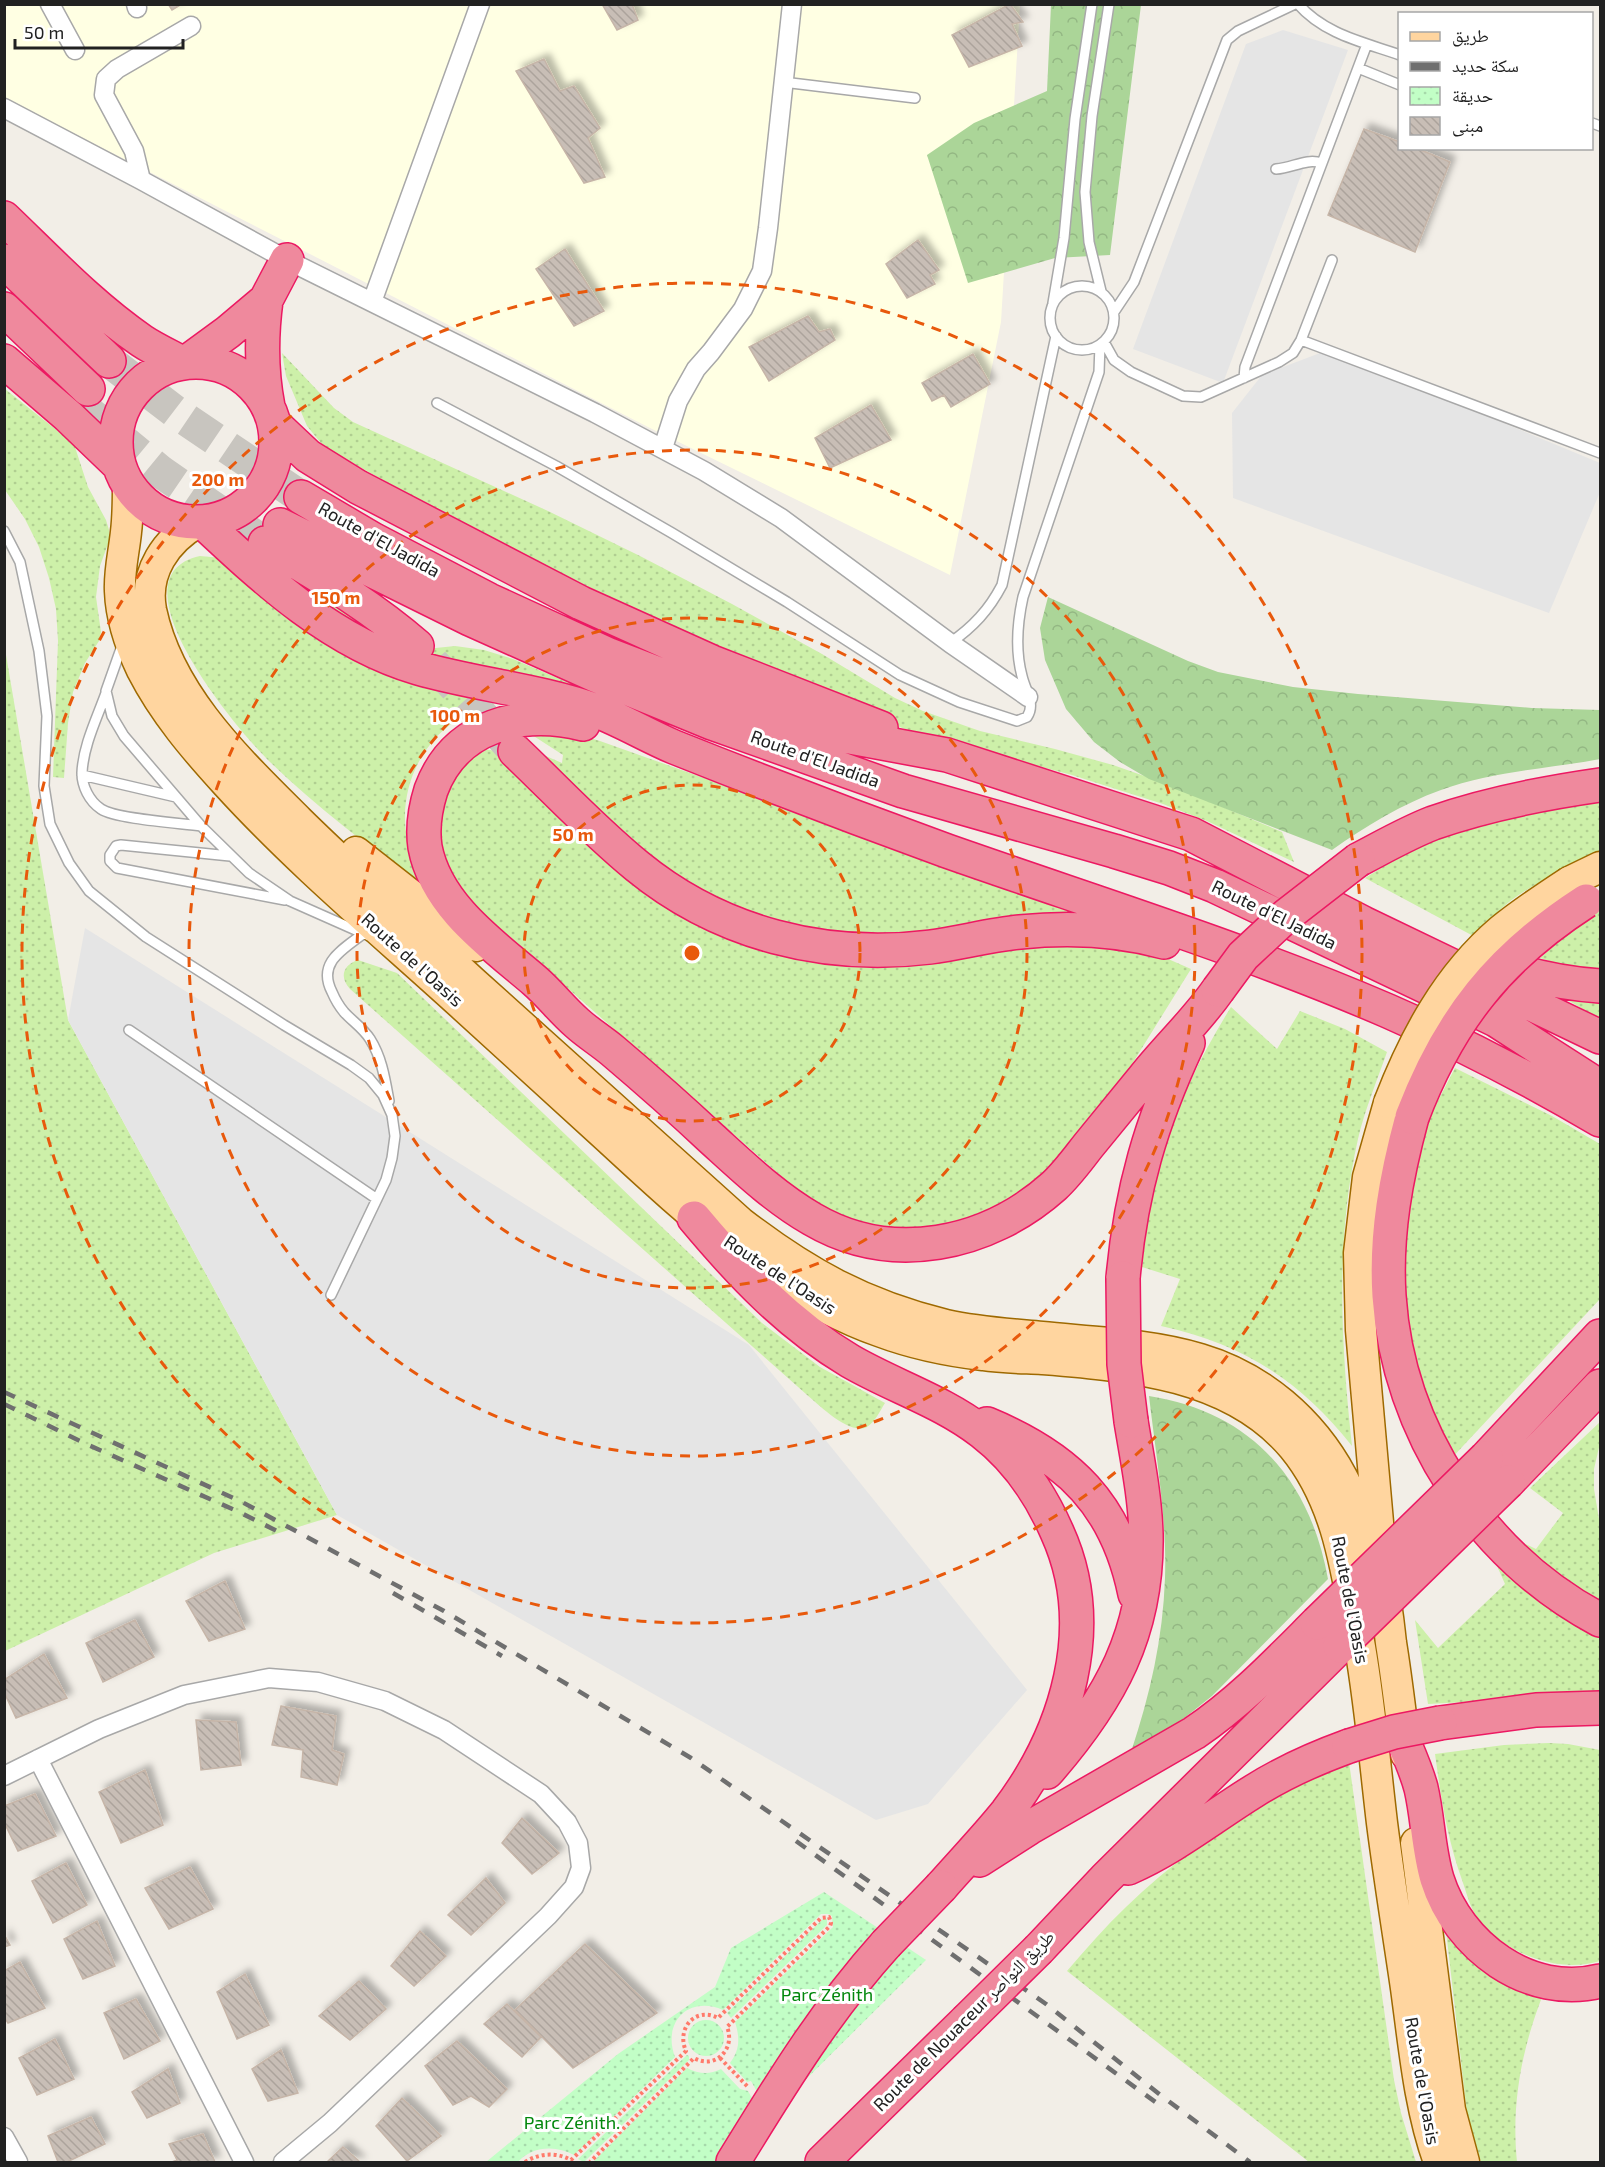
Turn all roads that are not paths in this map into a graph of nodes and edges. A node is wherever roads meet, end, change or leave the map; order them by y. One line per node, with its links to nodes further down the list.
1 (50, 4): 9 (street)
2 (480, 4): 25 (street)
3 (792, 4): 12 (street)
4 (1092, 4): 26 (lane)
5 (1109, 4): 23 (lane)
6 (1297, 4): 8 (lane); 28 (lane)
7 (191, 26): 18 (street)
8 (1367, 44): 10 (lane); 11 (lane)
9 (75, 50)
10 (1398, 54)
11 (1358, 68): 13 (lane); 16 (lane)
12 (783, 82): 14 (lane); 39 (street)
13 (1398, 84)
14 (915, 98)
15 (4, 108): 18 (street)
16 (1322, 163): 17 (lane); 36 (lane)
17 (1276, 169)
18 (141, 180): 20 (street)
19 (4, 218): 35 (highway)
20 (287, 260): 24 (highway); 25 (street)
21 (1332, 260): 30 (lane)
22 (4, 261): 34 (highway)
23 (1101, 291): 26 (lane); 28 (lane)
24 (266, 300): 35 (highway); 38 (highway)
25 (372, 302): 39 (street)
26 (1053, 303): 29 (lane)
27 (4, 309): 31 (highway)
28 (1114, 312): 32 (lane)
29 (1056, 336): 32 (lane); 46 (lane)
30 (1301, 339): 36 (lane); 40 (lane)
31 (4, 340)
32 (1102, 344): 36 (lane); 49 (lane)
33 (4, 361): 41 (highway)
34 (109, 361)
35 (185, 363): 38 (highway); 41 (highway)
36 (1244, 378)
37 (437, 402): 49 (lane)
38 (271, 416): 43 (highway); 52 (highway)
39 (663, 448): 46 (street)
40 (1600, 453)
41 (123, 475): 43 (highway); 45 (main road, Route de l'Oasis)
42 (301, 497): 52 (highway, Route d'El Jadida)
43 (201, 522): 50 (highway); 55 (main road, Route de l'Oasis)
44 (4, 531): 73 (lane)
45 (127, 633): 48 (lane); 64 (main road, Route de l'Oasis)
46 (950, 643): 49 (street)
47 (417, 646): 71 (highway, Route d'El Jadida)
48 (106, 691): 53 (lane); 56 (lane)
49 (1028, 697)
50 (670, 745): 65 (highway); 68 (highway)
51 (515, 751): 65 (highway)
52 (947, 755): 62 (highway, Route d'El Jadida)
53 (82, 775): 56 (lane); 57 (lane)
54 (1600, 785): 67 (highway, bridge)
55 (266, 787): 68 (main road); 82 (main road, Route de l'Oasis)
56 (177, 797): 57 (lane)
57 (201, 826): 58 (lane)
58 (230, 856): 61 (lane); 61 (lane)
59 (1600, 867): 60 (main road)
60 (1585, 892): 72 (highway, bridge)
61 (290, 901): 63 (lane)
62 (1363, 923): 66 (highway); 70 (highway)
63 (363, 934): 64 (lane); 73 (lane)
64 (398, 947): 76 (main road, Route de l'Oasis)
65 (1313, 981): 74 (highway)
66 (1600, 986)
67 (1209, 1002): 68 (highway); 83 (highway, bridge)
68 (576, 1023)
69 (129, 1030): 75 (lane)
70 (1600, 1036)
71 (1600, 1087)
72 (1400, 1110): 82 (main road); 84 (highway)
73 (392, 1115): 75 (lane)
74 (1600, 1120)
75 (377, 1198): 77 (lane)
76 (694, 1218): 80 (highway); 101 (main road, Route de l'Oasis)
77 (331, 1295)
78 (1600, 1336): 81 (highway)
79 (1600, 1386): 81 (highway)
80 (959, 1416): 83 (highway); 91 (highway)
81 (1497, 1470): 92 (highway, Route de Nouaceur طريق النواصر, bridge); 93 (highway, bridge)
82 (1384, 1595): 88 (main road, Route de l'Oasis)
83 (1137, 1617): 91 (highway)
84 (1600, 1620)
85 (1600, 1708): 86 (highway)
86 (1479, 1717): 87 (highway); 92 (highway, bridge)
87 (1600, 1731)
88 (1405, 1745): 94 (highway); 102 (main road, Route de l'Oasis)
89 (38, 1759): 90 (street); 97 (street); 98 (street)
90 (4, 1776)
91 (1007, 1811): 93 (highway)
92 (1105, 1879): 100 (highway, Route de Nouaceur طريق النواصر, bridge)
93 (941, 1887): 99 (highway, bridge)
94 (1600, 1981)
95 (4, 2137): 96 (street)
96 (18, 2163)
97 (244, 2163)
98 (284, 2163)
99 (733, 2163)
100 (822, 2163)
101 (1439, 2163)
102 (1464, 2163)

